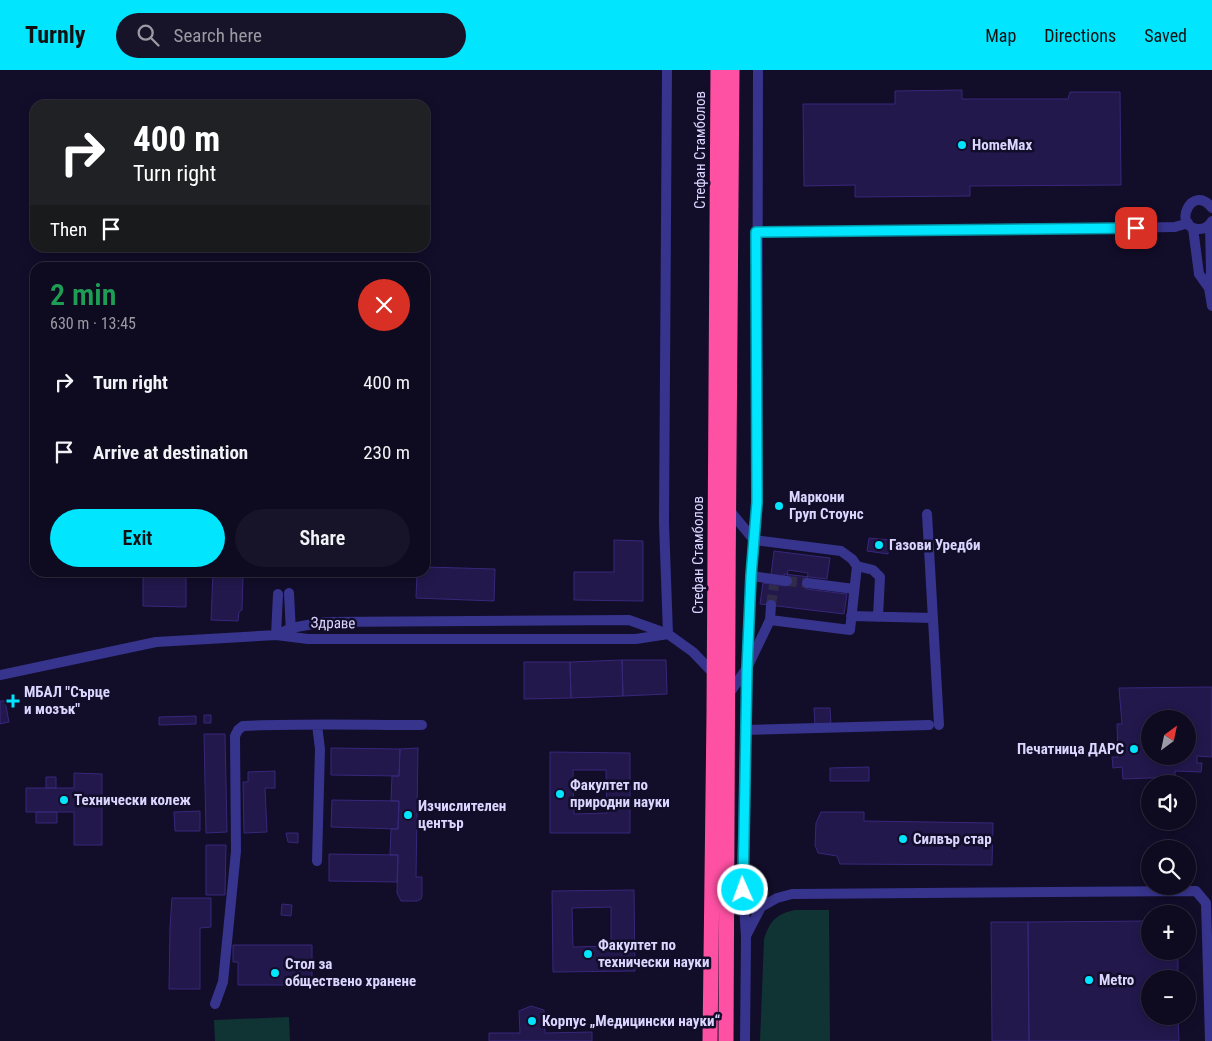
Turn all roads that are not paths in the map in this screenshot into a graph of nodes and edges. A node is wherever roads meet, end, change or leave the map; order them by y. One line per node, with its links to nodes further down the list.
1 (667, 70): 27 (street)
2 (718, 70): 31 (highway, Стефан Стамболов)
3 (732, 70): 11 (highway, Стефан Стамболов)
4 (758, 70): 8 (street)
5 (1212, 208): 7 (street)
6 (1211, 223): 7 (street); 9 (street)
7 (1190, 225): 8 (street); 9 (street)
8 (756, 232): 13 (street)
9 (1209, 288): 10 (street)
10 (1212, 306)
11 (730, 511): 13 (street); 32 (highway, Стефан Стамболов)
12 (926, 514): 24 (street)
13 (754, 540): 14 (street); 15 (street)
14 (857, 566): 18 (street); 23 (street)
15 (751, 576): 16 (street); 29 (street)
16 (787, 580)
17 (807, 583): 18 (street)
18 (854, 589): 22 (street)
19 (290, 593): 26 (street)
20 (278, 594): 28 (street)
21 (771, 605): 25 (street)
22 (852, 616): 23 (street); 25 (street)
23 (878, 617): 24 (street)
24 (933, 618): 35 (street)
25 (770, 620): 29 (street)
26 (291, 633): 27 (street, Здраве); 27 (street); 28 (street)
27 (668, 634): 31 (street)
28 (276, 635): 30 (street)
29 (747, 668): 32 (street); 35 (street)
30 (0, 675)
31 (715, 675): 39 (highway, Стефан Стамболов)
32 (726, 698): 40 (highway, Стефан Стамболов)
33 (422, 725): 34 (street)
34 (317, 726): 36 (street); 38 (street)
35 (745, 730): 37 (street)
36 (317, 862)
37 (746, 937): 41 (street); 42 (street)
38 (215, 1004)
39 (710, 1041)
40 (726, 1041)
41 (745, 1041)
42 (1210, 1041)

